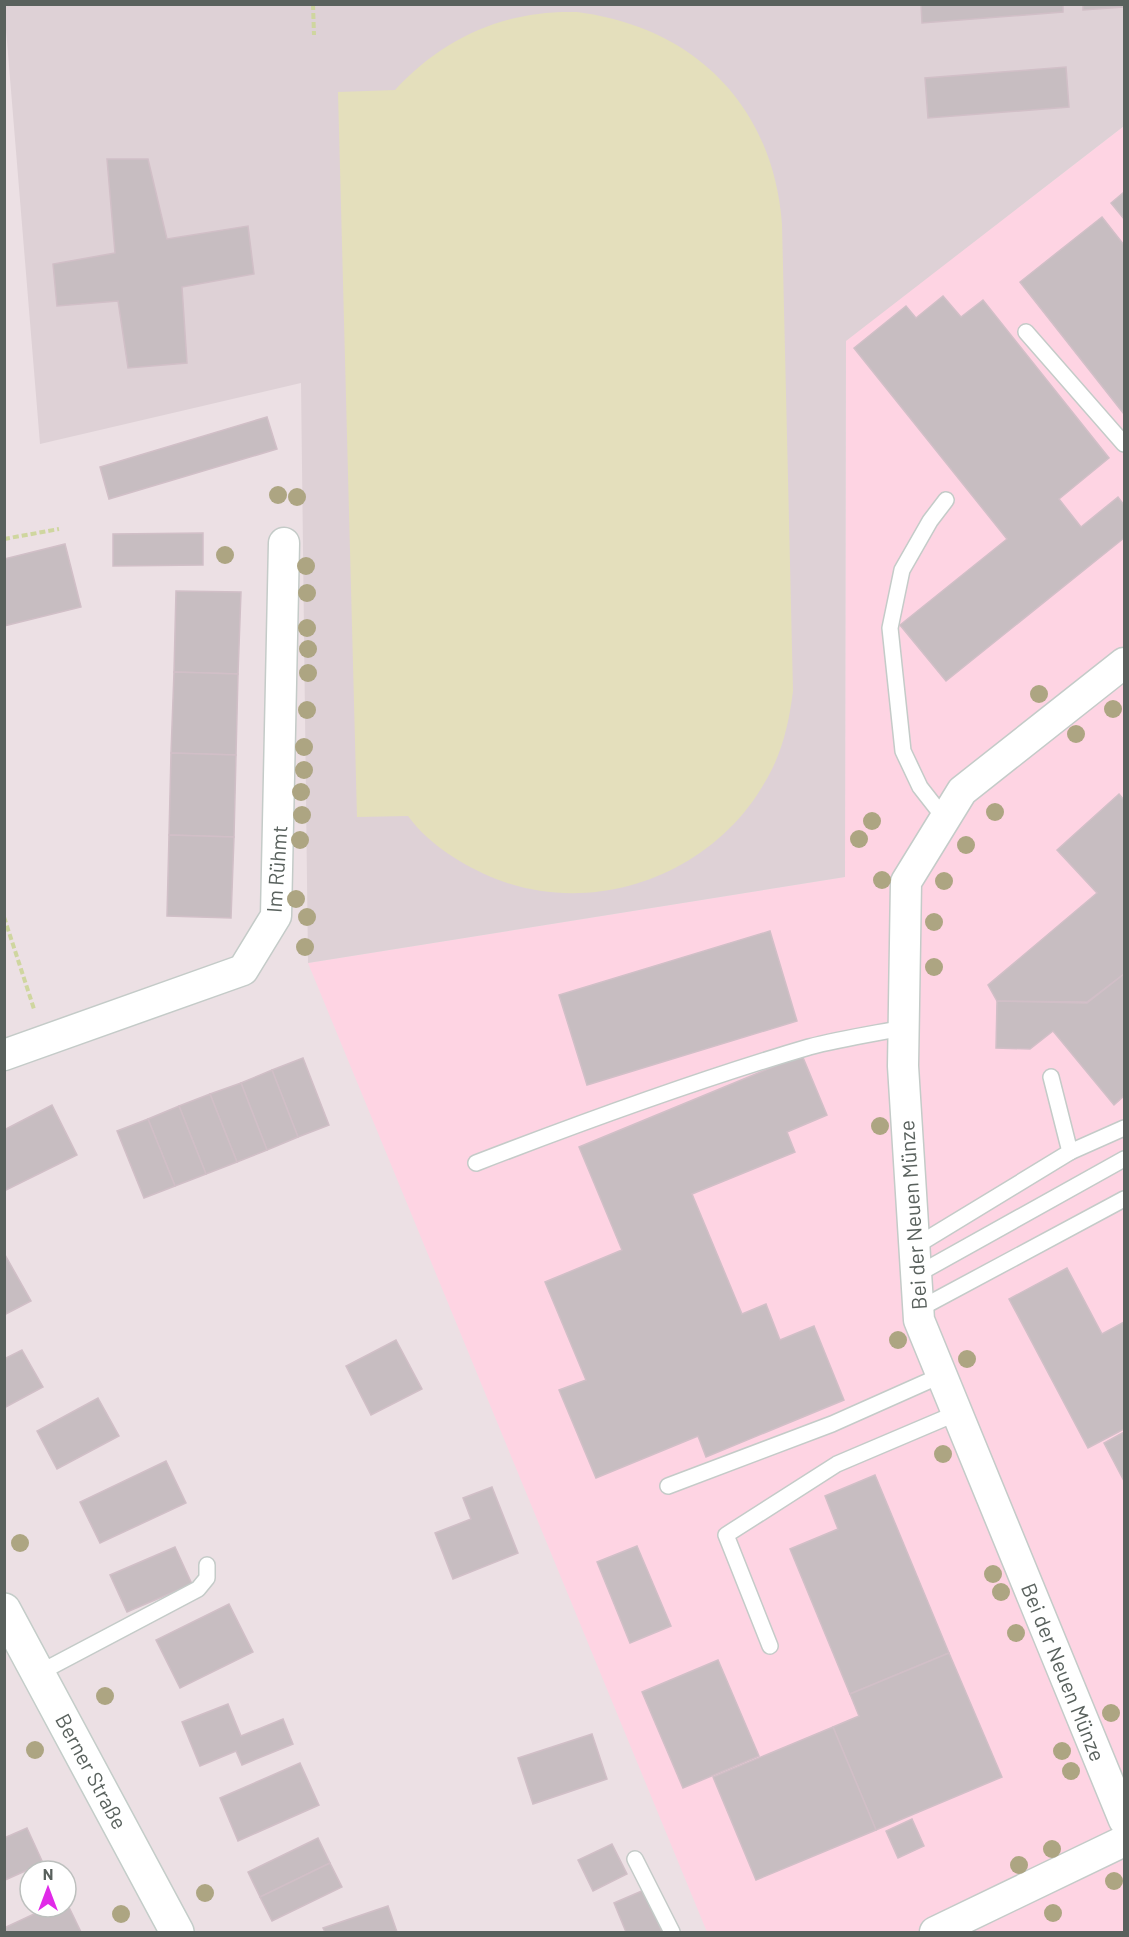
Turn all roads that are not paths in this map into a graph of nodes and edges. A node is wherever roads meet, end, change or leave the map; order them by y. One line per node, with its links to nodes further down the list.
1 (1026, 332): 2 (lane)
2 (1125, 444)
3 (946, 500): 6 (lane)
4 (284, 543): 8 (street, Im Rühmt)
5 (1125, 663): 6 (street, Bei der Neuen Münze)
6 (945, 819): 7 (street, Bei der Neuen Münze)
7 (903, 1028): 13 (lane); 15 (street, Bei der Neuen Münze)
8 (4, 1055)
9 (1051, 1077): 11 (lane)
10 (1125, 1128): 11 (lane)
11 (1070, 1152): 15 (lane)
12 (1125, 1159): 15 (lane)
13 (476, 1163)
14 (1125, 1199): 16 (lane)
15 (915, 1261): 16 (street, Bei der Neuen Münze)
16 (919, 1309): 17 (street, Bei der Neuen Münze)
17 (942, 1375): 18 (street, Bei der Neuen Münze); 19 (lane)
18 (957, 1413): 22 (lane); 24 (street, Bei der Neuen Münze)
19 (668, 1486)
20 (207, 1565): 23 (lane)
21 (5, 1611): 23 (main road, Berner Straße)
22 (770, 1646)
23 (39, 1673): 27 (main road, Berner Straße)
24 (1125, 1820)
25 (1125, 1841): 29 (street)
26 (635, 1859): 28 (lane)
27 (177, 1932)
28 (672, 1932)
29 (935, 1932)

